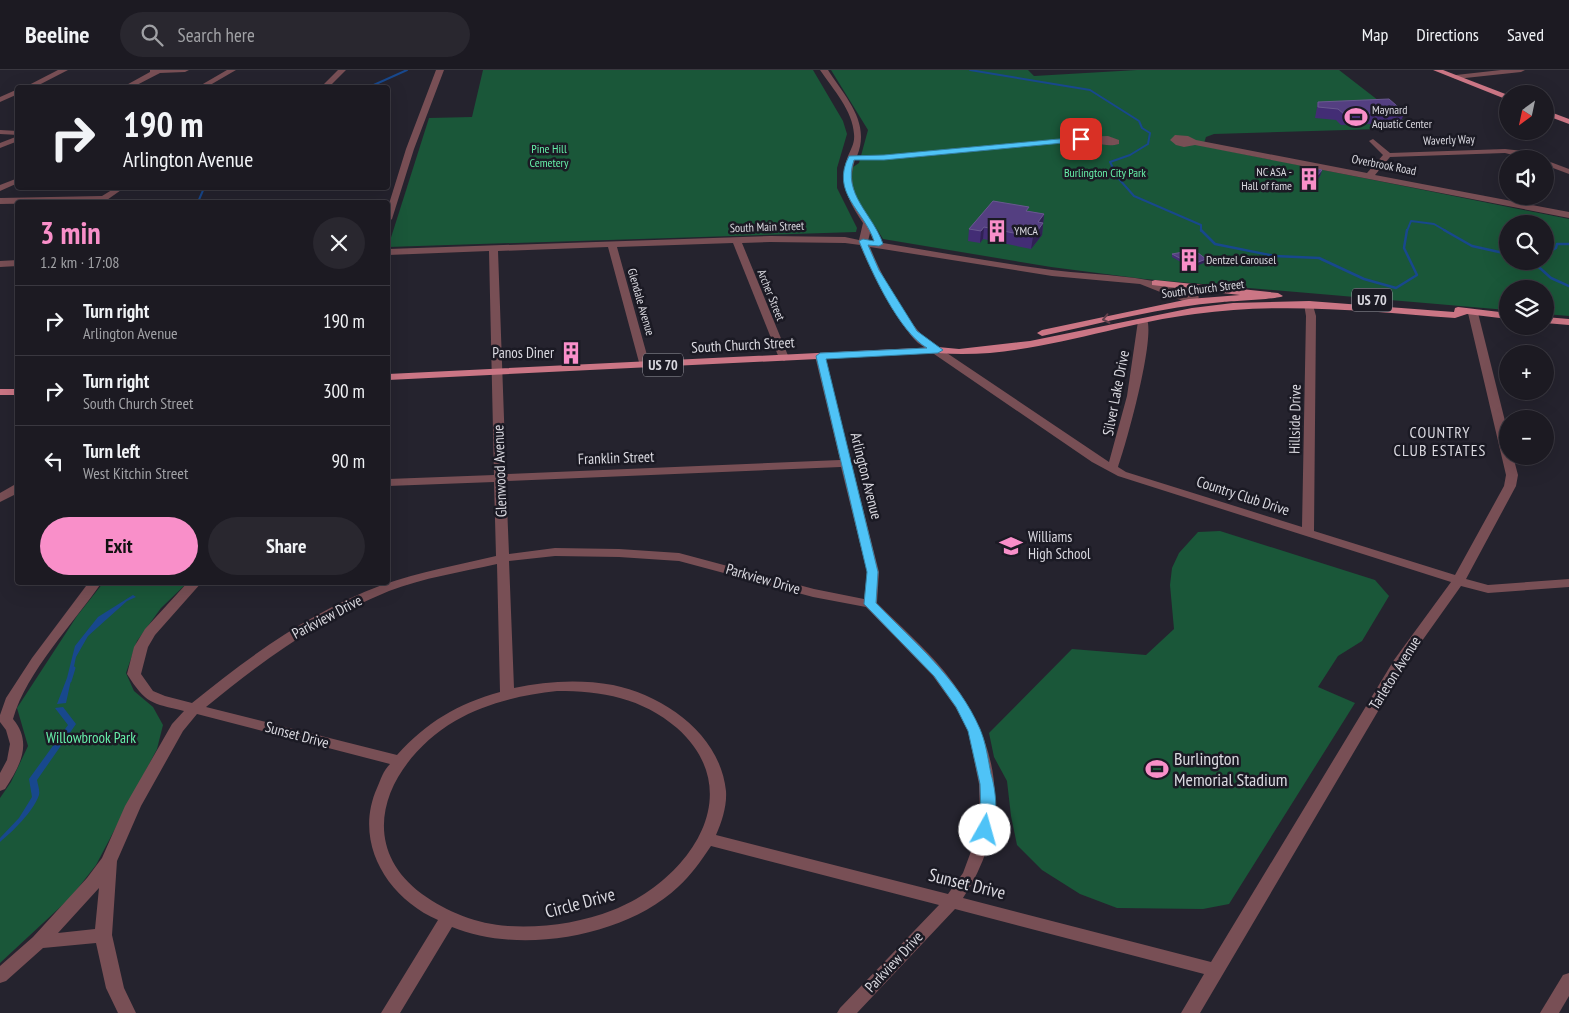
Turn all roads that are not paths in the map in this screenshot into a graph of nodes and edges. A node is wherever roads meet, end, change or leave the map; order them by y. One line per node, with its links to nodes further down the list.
1 (64, 70): 12 (street)
2 (146, 70): 10 (street)
3 (185, 70): 10 (street)
4 (232, 70): 14 (street)
5 (342, 70): 15 (street)
6 (440, 70): 40 (street)
7 (824, 70): 30 (street)
8 (1438, 70): 11 (main road)
9 (1521, 70): 11 (street)
10 (159, 71): 13 (street)
11 (1456, 78): 17 (main road)
12 (32, 85)
13 (130, 85)
14 (204, 85)
15 (326, 85)
16 (15, 93): 18 (street)
17 (1499, 95)
18 (0, 100)
19 (1554, 116): 20 (main road)
20 (1569, 122)
21 (0, 132): 22 (street)
22 (15, 133)
23 (15, 139): 27 (street)
24 (1100, 140): 30 (street)
25 (1373, 141): 29 (street)
26 (1194, 142): 33 (street, Overbrook Road)
27 (0, 146)
28 (1499, 151): 29 (street, Waverly Way)
29 (1388, 155): 33 (street)
30 (851, 158): 42 (street)
31 (1554, 166): 32 (street)
32 (1569, 172)
33 (1370, 175): 41 (street, Overbrook Road)
34 (15, 181): 35 (street)
35 (0, 188)
36 (117, 190): 37 (street)
37 (103, 200)
38 (0, 201): 39 (street)
39 (15, 201)
40 (390, 213)
41 (1569, 215)
42 (866, 227): 43 (street); 45 (street); 47 (street)
43 (812, 238): 44 (street, South Main Street); 45 (street, South Main Street)
44 (737, 241): 46 (street, South Main Street); 63 (street, Archer Street)
45 (863, 241): 47 (street, South Main Street); 61 (street, Country Club Drive)
46 (612, 244): 48 (street, South Main Street); 64 (street, Glendale Avenue)
47 (879, 244): 50 (street, South Main Street)
48 (493, 248): 49 (street, South Main Street); 65 (street, Glenwood Avenue)
49 (390, 252)
50 (1144, 283): 51 (street, South Main Street); 53 (street, South Main Street)
51 (1155, 284): 52 (main road); 53 (street, South Main Street)
52 (1278, 300): 53 (main road); 54 (main road, South Church Street / US 70); 55 (main road, South Church Street / US 70); 57 (main road, South Church Street / US 70)
53 (1194, 301): 57 (main road); 61 (main road, South Church Street / US 70, one-way to 61)
54 (1309, 304): 55 (main road, South Church Street / US 70); 75 (street, Hillside Drive)
55 (1469, 312): 56 (main road, South Church Street / US 70); 77 (street, Tarleton Avenue)
56 (1499, 315)
57 (1157, 318): 58 (main road, South Church Street / US 70)
58 (1143, 321): 61 (main road, South Church Street / US 70); 70 (street, Silver Lake Drive)
59 (1554, 321): 60 (main road)
60 (1569, 322)
61 (944, 350): 62 (main road, South Church Street / US 70); 70 (street, Country Club Drive)
62 (820, 356): 63 (main road, South Church Street / US 70); 69 (street, Arlington Avenue)
63 (784, 358): 64 (main road, South Church Street / US 70)
64 (645, 366): 65 (main road, South Church Street / US 70)
65 (496, 374): 66 (main road, South Church Street / US 70); 71 (street, Glenwood Avenue)
66 (390, 377)
67 (0, 392): 68 (main road)
68 (15, 392)
69 (846, 463): 71 (street, Franklin Street); 81 (street, Arlington Avenue)
70 (1112, 468): 75 (street, Country Club Drive)
71 (500, 478): 72 (street, Franklin Street); 76 (street, Glenwood Avenue)
72 (390, 483)
73 (15, 490): 74 (street)
74 (0, 498)
75 (1308, 534): 77 (street, Country Club Drive)
76 (504, 558): 81 (street, Parkview Drive); 82 (street, Glenwood Avenue); 83 (street, Parkview Drive)
77 (1458, 581): 78 (street, Country Club Drive); 93 (street, Tarleton Avenue)
78 (1569, 583)
79 (94, 585): 84 (street)
80 (193, 585): 83 (street, Sunset Drive)
81 (870, 604): 89 (street, Parkview Drive)
82 (507, 694): 85 (street, Circle Drive); 87 (street, Circle Drive)
83 (196, 708): 85 (street, Sunset Drive); 88 (street, Parkview Drive)
84 (2, 720): 86 (street)
85 (399, 761): 90 (street, Circle Drive)
86 (0, 785)
87 (708, 838): 89 (street, Sunset Drive); 90 (street, Circle Drive)
88 (109, 861): 91 (street); 92 (street)
89 (952, 902): 93 (street, Sunset Drive); 98 (street, Parkview Drive)
90 (448, 919): 97 (street)
91 (103, 935): 92 (street); 96 (street)
92 (39, 942): 94 (street)
93 (1216, 970): 99 (street, Tarleton Avenue)
94 (0, 976)
95 (1569, 980): 100 (street)
96 (127, 1013)
97 (390, 1013)
98 (846, 1013)
99 (1190, 1013)
100 (1549, 1013)

